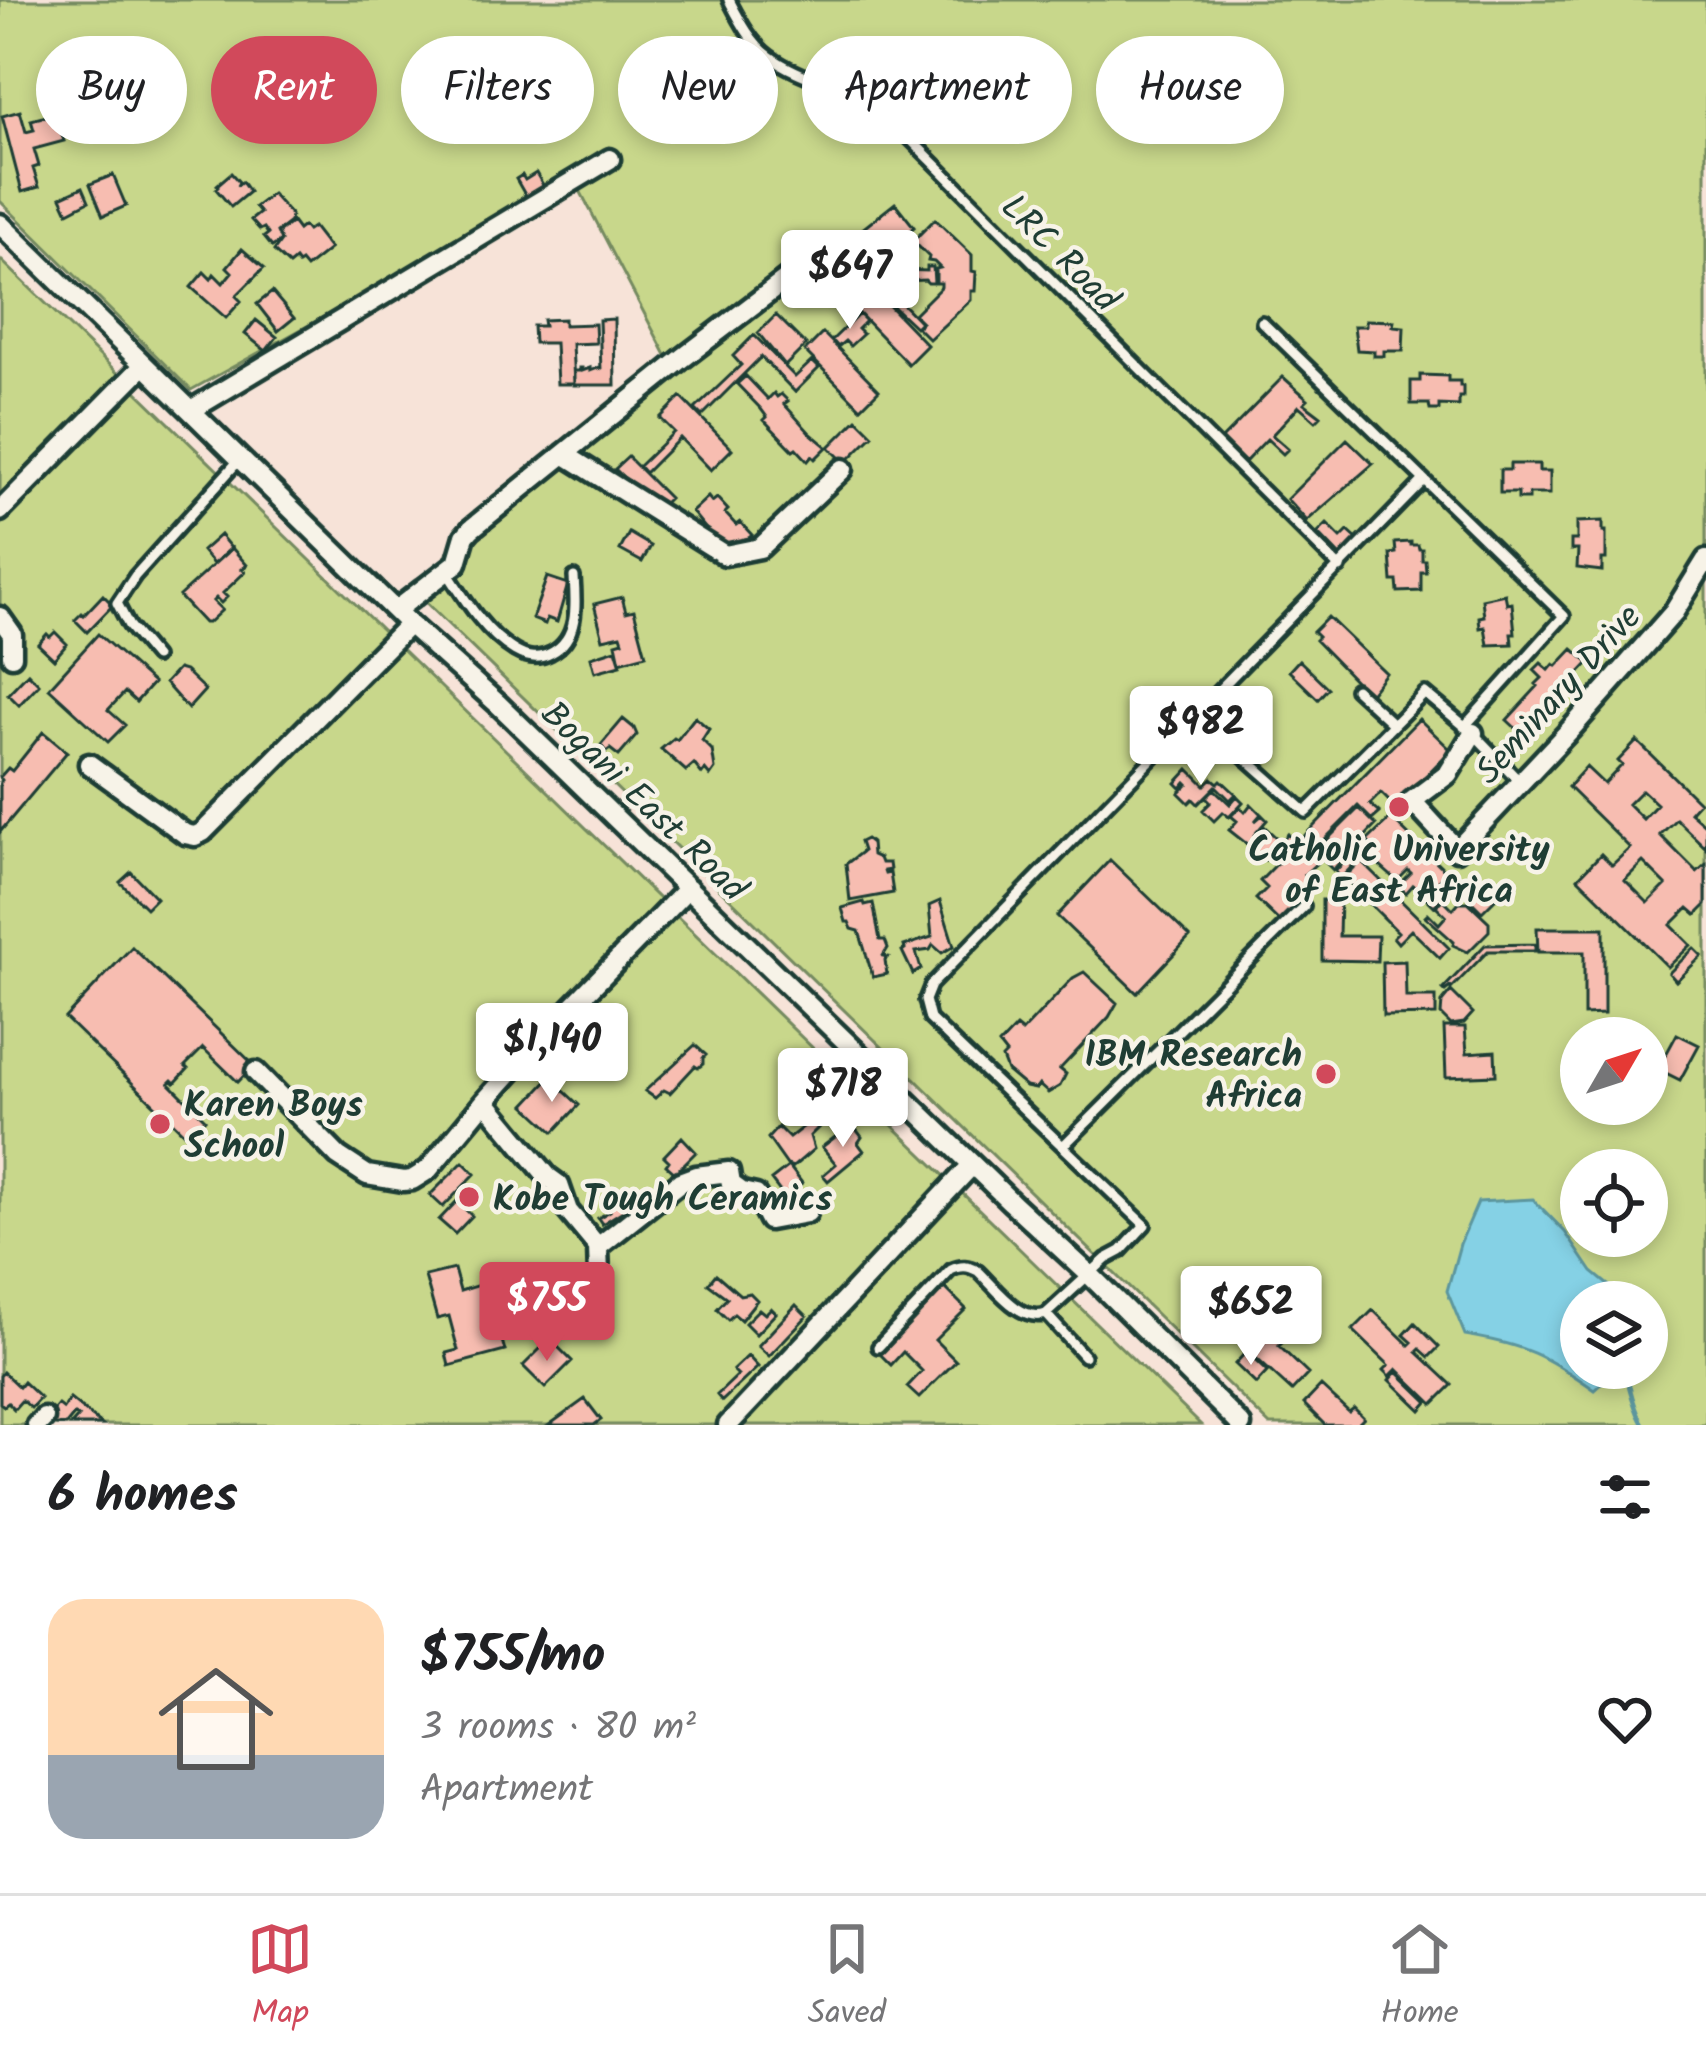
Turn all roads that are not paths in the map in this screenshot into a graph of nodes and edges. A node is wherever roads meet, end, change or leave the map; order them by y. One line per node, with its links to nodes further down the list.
1 (730, 0): 13 (lane, LRC Road)
2 (610, 159): 7 (street)
3 (0, 224): 6 (street, Bogani East Road)
4 (817, 256): 8 (street)
5 (1262, 322): 11 (lane)
6 (144, 365): 7 (street, Bogani East Road); 12 (street)
7 (190, 410): 9 (street, Bogani East Road)
8 (564, 454): 10 (street); 15 (street)
9 (241, 458): 18 (street, Bogani East Road); 20 (lane)
10 (843, 469)
11 (1424, 480): 13 (lane); 24 (lane)
12 (0, 511)
13 (1340, 568): 22 (lane)
14 (1705, 568): 26 (street, Seminary Drive)
15 (447, 572): 16 (lane); 18 (street)
16 (574, 577)
17 (0, 617): 19 (street)
18 (403, 617): 25 (street); 27 (street, Bogani East Road)
19 (13, 656)
20 (155, 657)
21 (1355, 689): 23 (lane)
22 (1196, 714): 23 (lane); 31 (lane)
23 (1394, 724): 24 (lane)
24 (1468, 730): 26 (lane); 26 (street, Seminary Drive)
25 (88, 764)
26 (1521, 783)
27 (688, 888): 30 (street); 32 (street, Bogani East Road)
28 (1304, 906): 31 (lane)
29 (256, 1072): 30 (street)
30 (485, 1101): 34 (street)
31 (1064, 1146): 35 (lane)
32 (972, 1165): 35 (street, Bogani East Road); 40 (street)
33 (807, 1214): 34 (street)
34 (598, 1247): 36 (street)
35 (1090, 1275): 37 (lane); 41 (street, Bogani East Road)
36 (599, 1306)
37 (1046, 1314): 38 (lane); 39 (lane)
38 (878, 1347)
39 (1084, 1356)
40 (728, 1425)
41 (1241, 1425)

